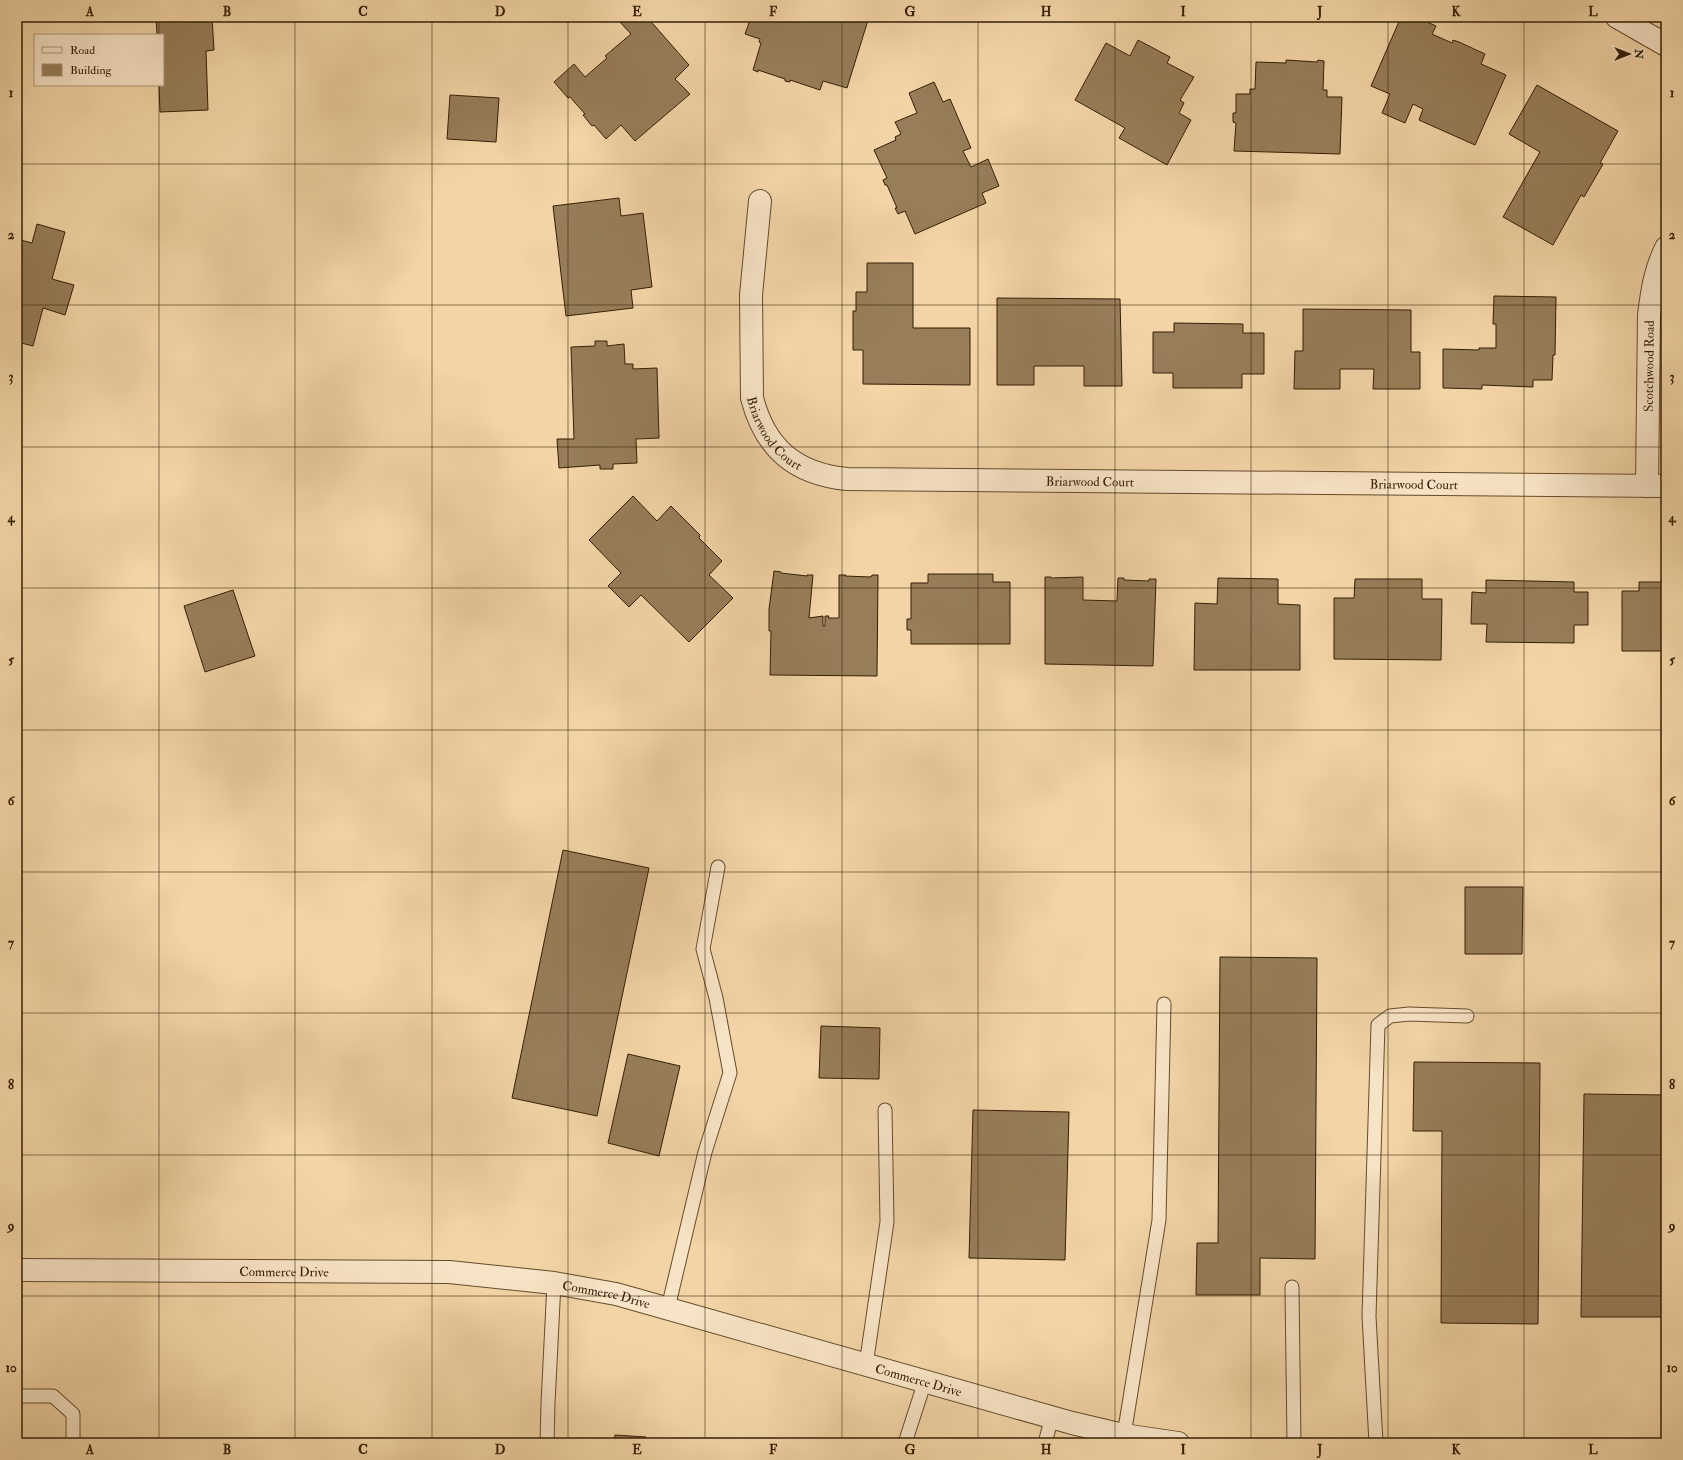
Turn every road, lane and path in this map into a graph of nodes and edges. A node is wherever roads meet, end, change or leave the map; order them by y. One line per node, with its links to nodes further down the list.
1 (1617, 17): 2 (street)
2 (1666, 45)
3 (760, 201): 5 (street, Briarwood Court)
4 (1666, 248): 5 (street, Scotchwood Road)
5 (1657, 486)
6 (718, 867): 13 (lane)
7 (1164, 1004): 18 (lane)
8 (1467, 1016): 25 (lane)
9 (885, 1110): 14 (lane)
10 (17, 1270): 11 (street, Commerce Drive)
11 (554, 1283): 13 (street, Commerce Drive); 20 (lane)
12 (1292, 1286): 24 (lane)
13 (668, 1308): 14 (street, Commerce Drive)
14 (866, 1365): 15 (street, Commerce Drive)
15 (925, 1381): 17 (street, Commerce Drive); 21 (lane)
16 (17, 1396): 19 (lane)
17 (1052, 1417): 18 (street, Commerce Drive); 22 (lane)
18 (1123, 1439): 23 (street, Commerce Drive)
19 (72, 1443)
20 (547, 1443)
21 (905, 1443)
22 (1045, 1443)
23 (1178, 1443)
24 (1294, 1443)
25 (1376, 1443)

